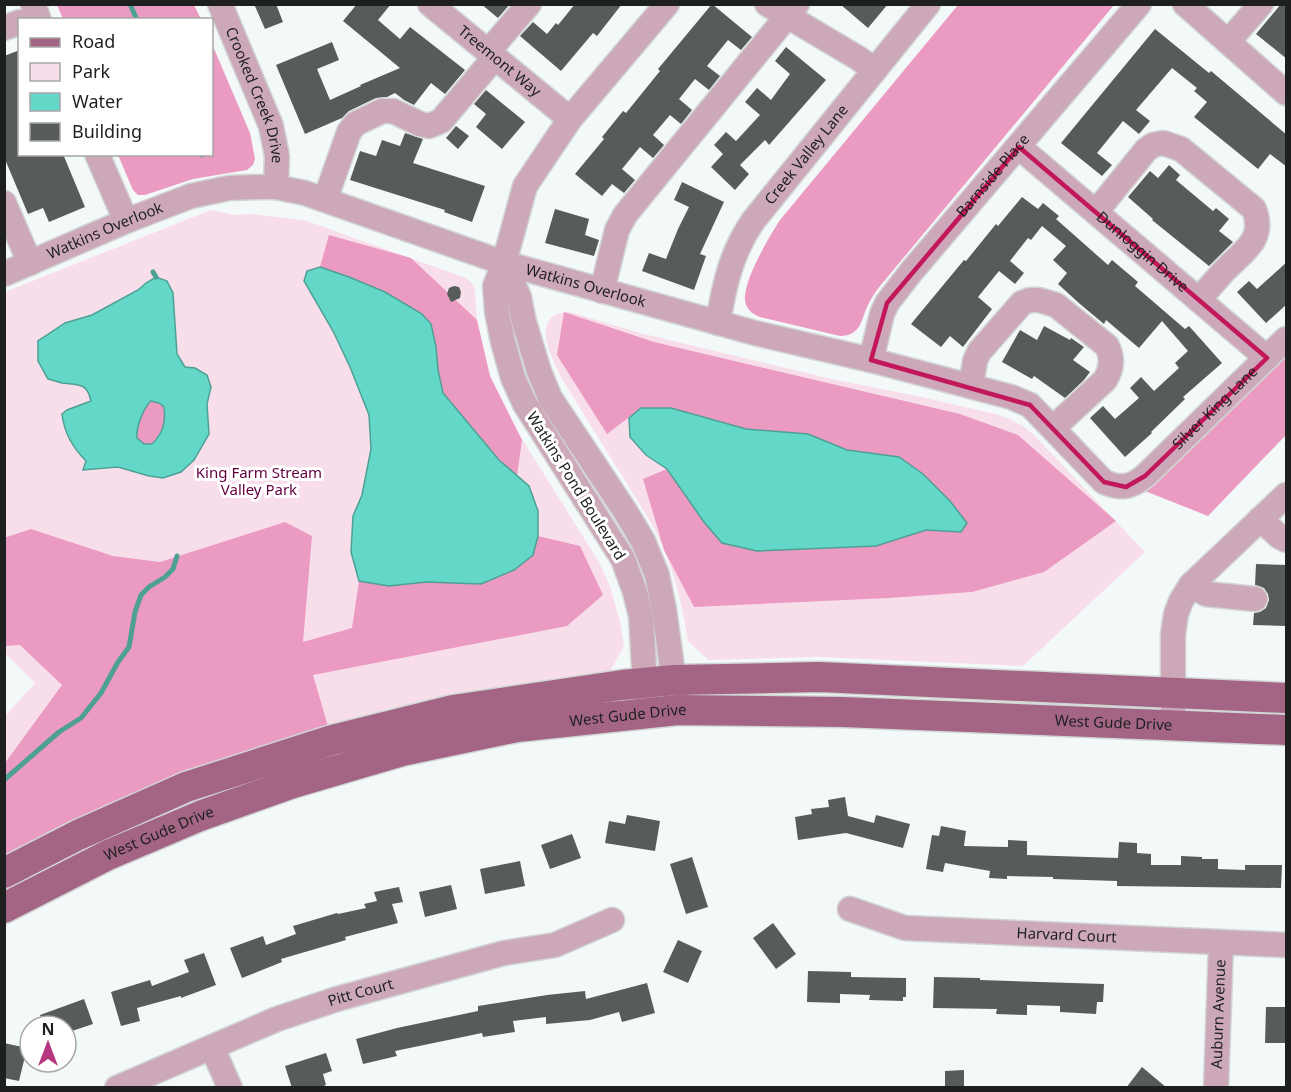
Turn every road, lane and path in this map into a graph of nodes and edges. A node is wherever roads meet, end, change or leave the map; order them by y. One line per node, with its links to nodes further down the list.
1 (220, 4): 19 (street, Crooked Creek Drive)
2 (430, 4): 13 (street, Treemont Way)
3 (529, 4): 13 (street)
4 (667, 4): 16 (street, Watkins Pond Boulevard)
5 (928, 4): 14 (street, Creek Valley Lane)
6 (1139, 4): 17 (street, Barnside Place)
7 (1185, 4): 12 (street)
8 (1261, 4): 12 (street)
9 (784, 8): 14 (street); 27 (street)
10 (18, 22): 11 (street)
11 (4, 28)
12 (1228, 42): 15 (street)
13 (491, 55): 16 (street, Treemont Way); 20 (street)
14 (875, 70): 29 (street, Creek Valley Lane)
15 (1287, 93)
16 (570, 119): 25 (street, Watkins Pond Boulevard)
17 (1019, 147): 22 (street, Dunloggin Drive); 32 (street, Barnside Place)
18 (98, 156): 23 (street)
19 (276, 187): 20 (street, Watkins Overlook); 23 (street, Watkins Overlook)
20 (325, 200): 25 (street, Watkins Overlook)
21 (4, 204): 24 (street)
22 (1096, 212): 28 (street, Dunloggin Drive); 28 (street)
23 (126, 221): 24 (street, Watkins Overlook)
24 (30, 263): 26 (street, Watkins Overlook)
25 (504, 263): 27 (street, Watkins Overlook); 41 (street, Watkins Pond Boulevard); 41 (street, Watkins Pond Boulevard)
26 (4, 274)
27 (602, 291): 29 (street, Watkins Overlook)
28 (1199, 300): 31 (street, Dunloggin Drive)
29 (718, 323): 32 (street, Watkins Overlook)
30 (1287, 339): 31 (street, Silver King Lane)
31 (1267, 358): 35 (street, Silver King Lane)
32 (871, 360): 33 (street, Watkins Overlook)
33 (971, 386): 34 (street, Watkins Overlook); 34 (street)
34 (1053, 428): 35 (street, Watkins Overlook)
35 (1144, 476)
36 (1287, 495): 37 (street)
37 (1260, 519): 38 (street); 39 (street)
38 (1287, 540)
39 (1191, 585): 40 (street); 42 (street)
40 (1255, 599)
41 (659, 681): 42 (main road, West Gude Drive); 44 (street, Watkins Pond Boulevard); 45 (street, Watkins Pond Boulevard); 48 (main road, West Gude Drive)
42 (1173, 693): 43 (main road, West Gude Drive); 46 (street)
43 (1287, 698)
44 (678, 710): 45 (main road, West Gude Drive); 46 (main road, West Gude Drive)
45 (647, 714): 49 (main road, West Gude Drive)
46 (1173, 725): 47 (main road, West Gude Drive)
47 (1287, 730)
48 (4, 873)
49 (4, 908)
50 (850, 909): 52 (street, Harvard Court)
51 (612, 920): 54 (street, Pitt Court)
52 (1221, 943): 53 (street, Harvard Court); 57 (street, Auburn Avenue)
53 (1287, 945)
54 (212, 1047): 55 (street, Pitt Court); 56 (street)
55 (117, 1088)
56 (230, 1088)
57 (1216, 1088)

